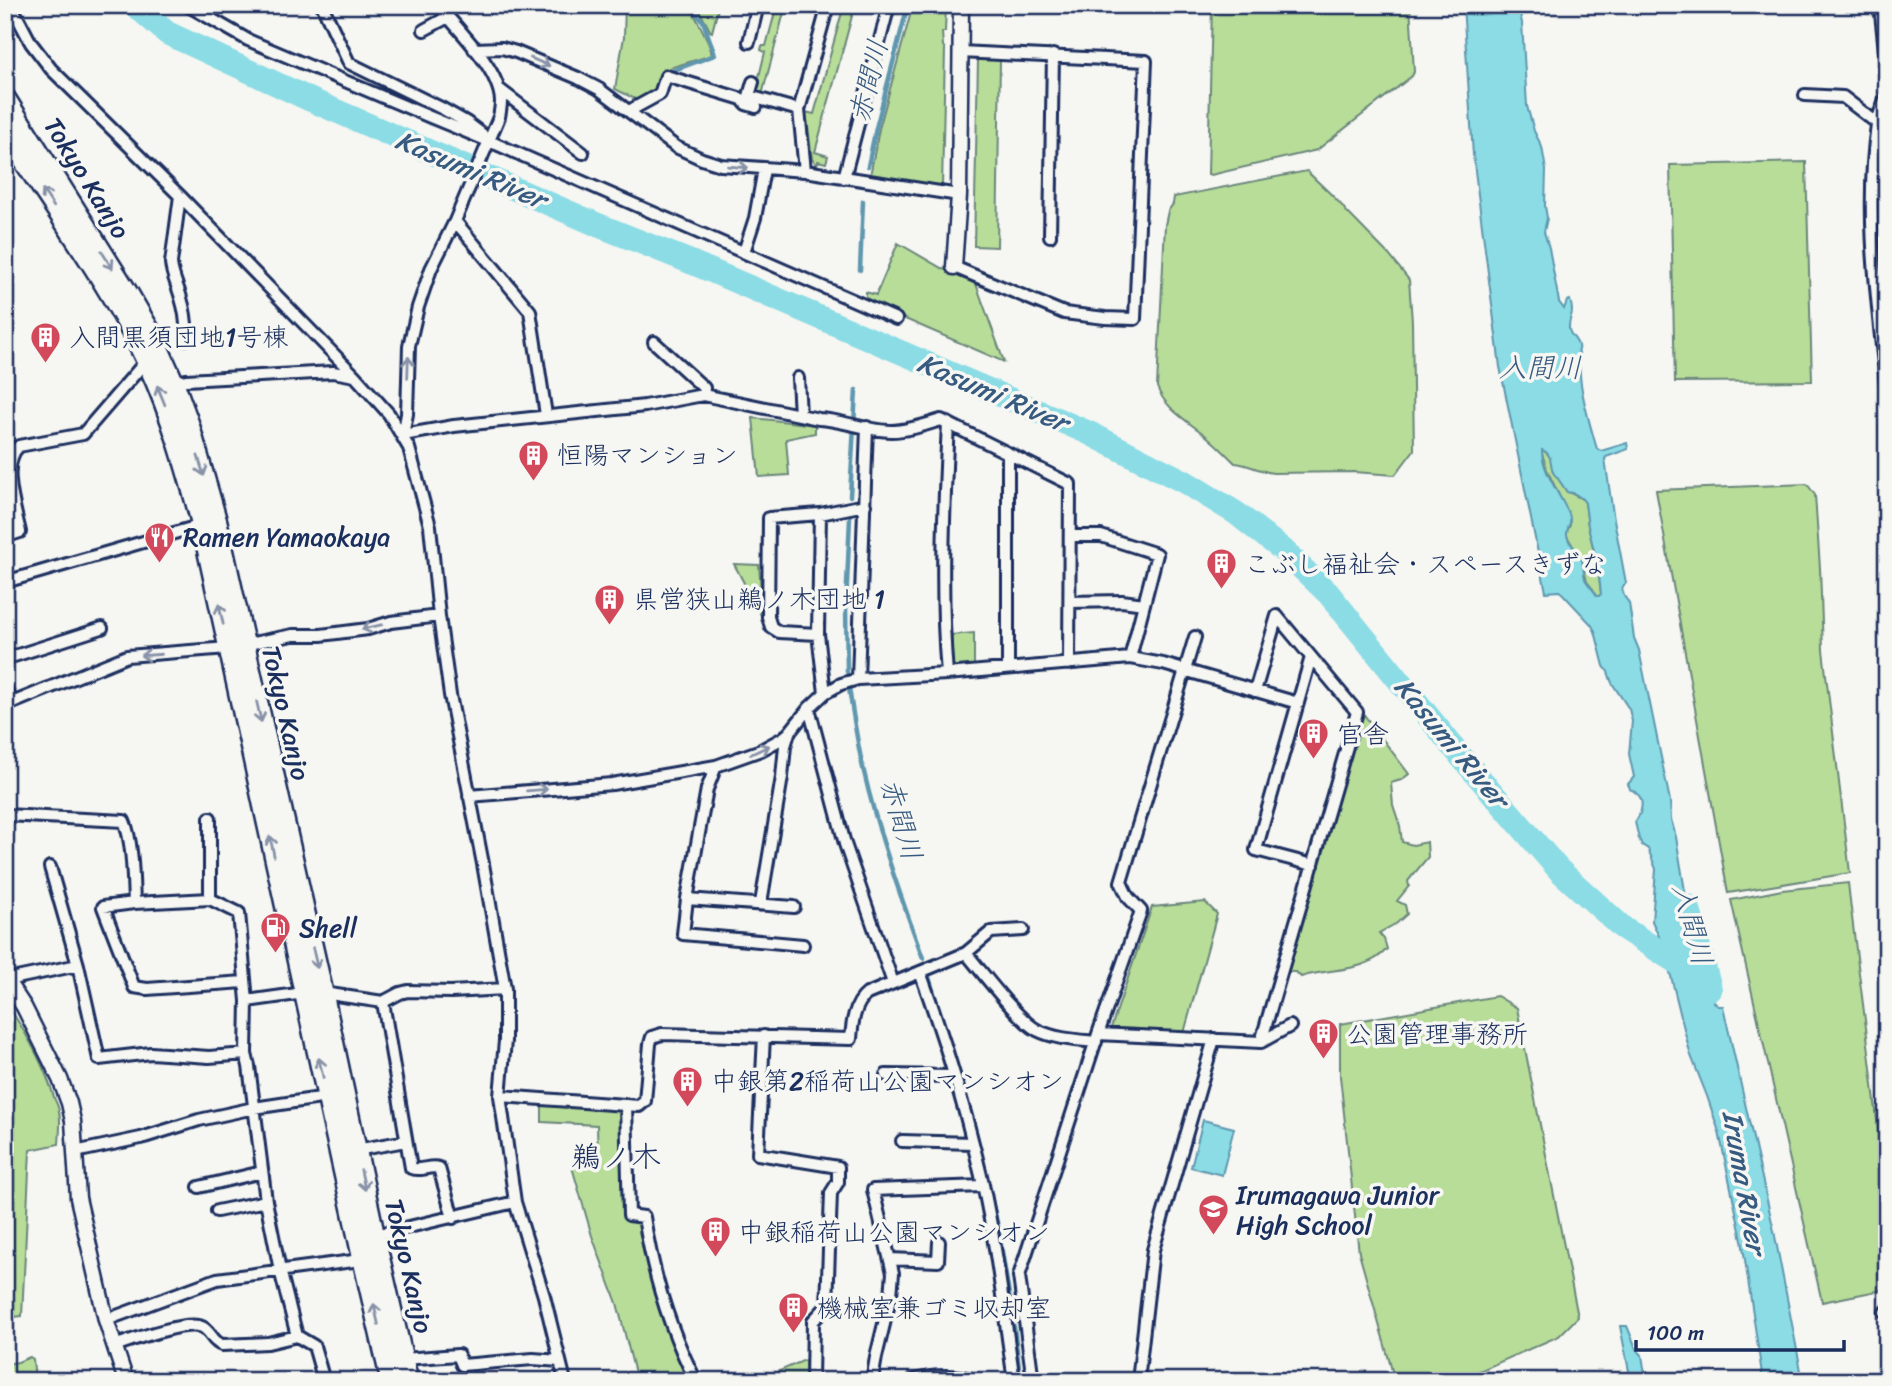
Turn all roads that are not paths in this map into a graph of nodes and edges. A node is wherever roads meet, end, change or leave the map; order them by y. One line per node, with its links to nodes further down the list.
1 (11, 5): 35 (street)
2 (187, 5): 27 (street)
3 (322, 5): 27 (street)
4 (438, 5): 10 (street)
5 (758, 5): 12 (street)
6 (828, 5): 23 (street)
7 (889, 5): 33 (street)
8 (961, 5): 14 (street)
9 (1880, 5): 16 (street)
10 (448, 17): 11 (street); 13 (street)
11 (424, 30)
12 (749, 42)
13 (474, 49): 18 (street); 24 (street, one-way to 24)
14 (960, 52): 15 (street); 34 (street)
15 (1053, 55): 37 (street); 39 (street)
16 (1887, 69)
17 (752, 82): 23 (street)
18 (499, 89): 27 (street); 28 (street)
19 (1805, 95): 25 (street)
20 (1887, 95): 25 (street)
21 (5, 98): 47 (highway, Tokyo Kanjo, one-way to 47)
22 (756, 107): 24 (street)
23 (799, 110): 32 (street)
24 (629, 111): 31 (street, one-way to 31)
25 (1877, 123): 29 (street)
26 (5, 132): 44 (highway, Tokyo Kanjo, one-way to 26)
27 (489, 141): 36 (street); 38 (street)
28 (583, 153)
29 (1874, 159): 30 (street); 41 (street)
30 (1887, 160)
31 (764, 169): 32 (street); 38 (street)
32 (805, 171): 33 (street)
33 (844, 178): 34 (street)
34 (958, 195): 39 (street)
35 (180, 196): 42 (street); 45 (street)
36 (455, 221): 50 (street); 55 (street, one-way to 36)
37 (1051, 236)
38 (744, 252): 40 (street)
39 (954, 267)
40 (896, 319)
41 (1884, 335): 48 (street)
42 (186, 339)
43 (653, 342): 49 (street)
44 (146, 361): 60 (highway, Tokyo Kanjo, one-way to 44); 62 (street)
45 (355, 376): 47 (street); 55 (street)
46 (798, 378): 51 (street)
47 (174, 383): 70 (highway, Tokyo Kanjo, one-way to 70)
48 (1887, 393)
49 (703, 395): 50 (street); 51 (street)
50 (546, 415): 55 (street)
51 (800, 415): 53 (street)
52 (947, 423): 53 (street); 57 (street); 77 (street)
53 (867, 427): 58 (street)
54 (1887, 428): 56 (street)
55 (403, 435): 66 (street)
56 (1887, 436)
57 (1008, 453): 61 (street); 75 (street)
58 (865, 505): 59 (street); 78 (street)
59 (820, 514): 68 (street); 68 (street)
60 (202, 525): 63 (street); 70 (highway, Tokyo Kanjo, one-way to 60)
61 (1070, 536): 64 (street); 65 (street)
62 (5, 537)
63 (5, 582)
64 (1070, 602): 65 (street); 74 (street)
65 (1144, 604): 73 (street)
66 (439, 616): 70 (street, one-way to 70); 87 (street)
67 (102, 628): 72 (street)
68 (818, 634): 81 (street)
69 (1195, 637): 76 (street)
70 (236, 647): 83 (street, one-way to 83); 106 (highway, Tokyo Kanjo)
71 (1311, 657): 80 (street); 82 (street); 90 (street)
72 (5, 659)
73 (1130, 659): 74 (street); 76 (street)
74 (1069, 664): 75 (street)
75 (1008, 668): 77 (street)
76 (1185, 671): 80 (street); 111 (street)
77 (947, 674): 78 (street)
78 (858, 679): 81 (street)
79 (5, 688): 83 (street)
80 (1255, 691): 82 (street)
81 (825, 692): 84 (street)
82 (1298, 703): 90 (street)
83 (9, 704)
84 (809, 708): 85 (street); 104 (street)
85 (789, 733): 86 (street, one-way to 85); 94 (street)
86 (716, 766): 87 (street, one-way to 86); 92 (street)
87 (469, 796): 105 (street)
88 (5, 815): 95 (street)
89 (209, 818): 93 (street)
90 (1313, 865): 113 (street)
91 (50, 867): 100 (street)
92 (687, 899): 94 (street); 98 (street)
93 (210, 900): 95 (street); 103 (street)
94 (761, 903): 96 (street)
95 (134, 904): 103 (street)
96 (794, 906)
97 (1024, 930): 99 (street)
98 (803, 944)
99 (967, 953): 101 (street); 111 (street)
100 (78, 965): 102 (street); 114 (street)
101 (920, 972): 104 (street); 116 (street)
102 (6, 975): 125 (street)
103 (244, 982): 107 (street)
104 (894, 984): 110 (street)
105 (505, 989): 108 (street); 117 (street)
106 (313, 993): 107 (street); 108 (street); 118 (highway, Tokyo Kanjo, one-way to 106); 124 (highway, Tokyo Kanjo)
107 (247, 1001): 114 (street)
108 (383, 1002): 121 (street)
109 (1290, 1026): 113 (street)
110 (764, 1036): 119 (street); 149 (street)
111 (1097, 1038): 112 (street); 154 (street)
112 (1213, 1039): 113 (street); 155 (street)
113 (1261, 1042)
114 (246, 1054): 120 (street)
115 (886, 1075): 116 (street)
116 (954, 1076): 123 (street)
117 (500, 1096): 119 (street); 130 (street)
118 (327, 1097): 120 (street); 135 (highway, Tokyo Kanjo)
119 (626, 1105): 148 (street)
120 (254, 1108): 125 (street); 126 (street)
121 (406, 1141): 124 (street); 132 (street)
122 (902, 1141): 123 (street)
123 (973, 1143): 127 (street)
124 (356, 1150): 133 (highway, Tokyo Kanjo, one-way to 133)
125 (75, 1152): 138 (street)
126 (262, 1172): 128 (street); 129 (street)
127 (983, 1186): 136 (street); 153 (street)
128 (199, 1187)
129 (266, 1201): 131 (street); 137 (street)
130 (514, 1202): 132 (street); 142 (street)
131 (217, 1211)
132 (453, 1218): 133 (street)
133 (375, 1235): 135 (highway, Tokyo Kanjo)
134 (939, 1242): 136 (street)
135 (371, 1258): 137 (street); 141 (highway, Tokyo Kanjo); 145 (highway, Tokyo Kanjo, one-way to 135)
136 (890, 1259): 150 (street)
137 (280, 1270): 138 (street); 139 (street)
138 (106, 1320): 140 (street)
139 (297, 1336): 140 (street); 144 (street)
140 (114, 1346): 143 (street)
141 (403, 1359): 142 (street); 146 (highway, Tokyo Kanjo)
142 (560, 1360): 147 (street)
143 (126, 1381)
144 (324, 1381)
145 (391, 1381)
146 (408, 1381)
147 (565, 1381)
148 (696, 1381)
149 (812, 1381)
150 (872, 1381)
151 (911, 1381): 152 (street)
152 (978, 1381)
153 (1014, 1381)
154 (1033, 1381)
155 (1138, 1381)

